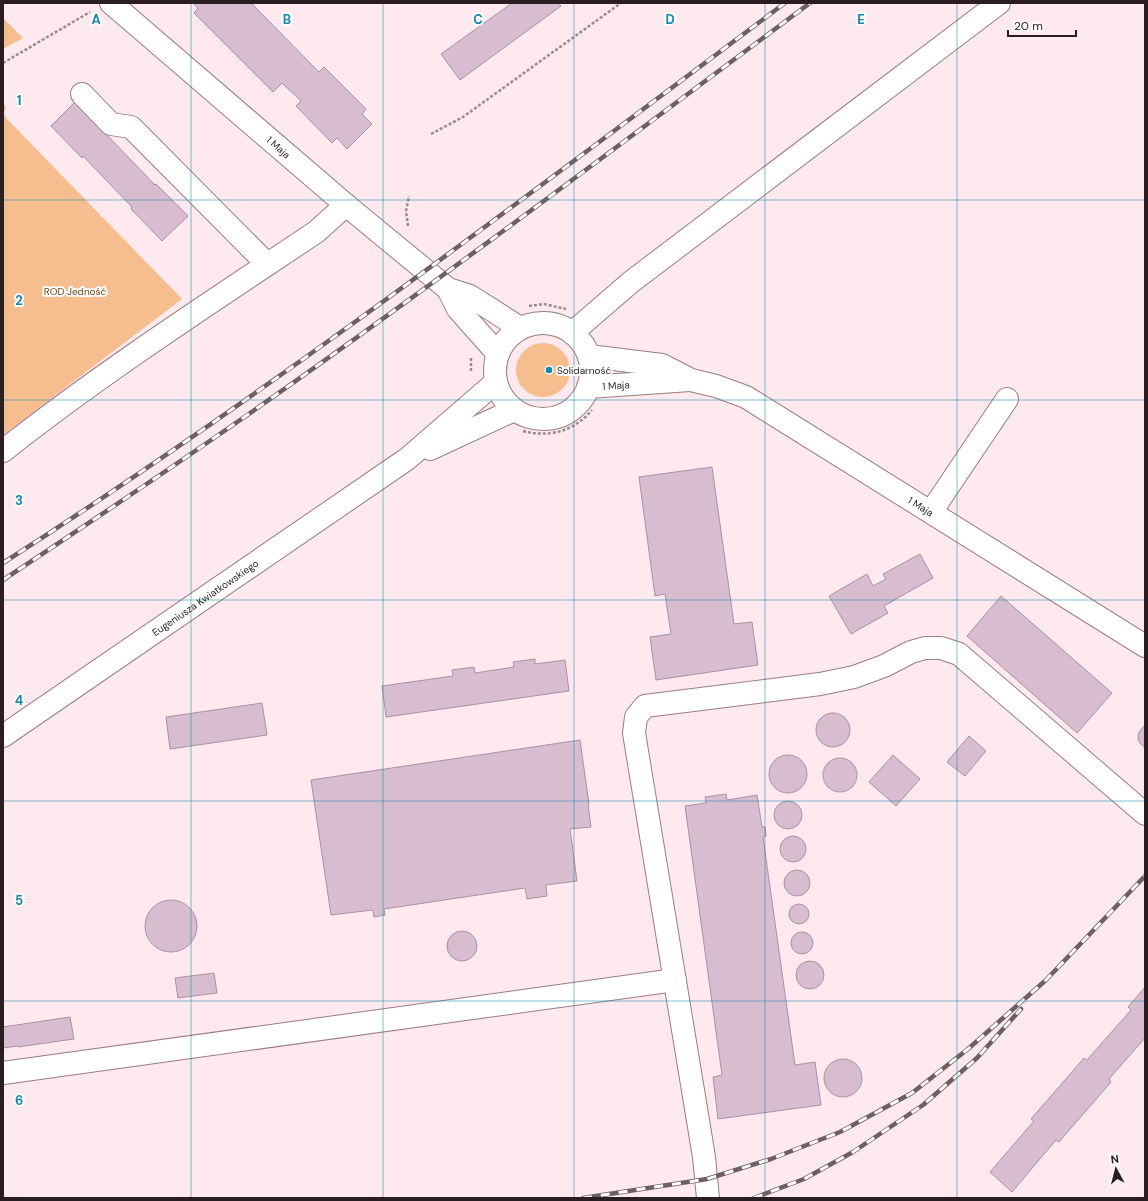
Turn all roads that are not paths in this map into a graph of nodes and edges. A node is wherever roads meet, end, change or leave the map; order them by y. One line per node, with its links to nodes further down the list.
1 (999, 3): 8 (street)
2 (102, 7): 4 (street, 1 Maja)
3 (82, 94): 5 (street)
4 (346, 205): 5 (street); 6 (street, 1 Maja)
5 (267, 264): 16 (street)
6 (448, 289): 7 (street, 1 Maja); 9 (street, 1 Maja)
7 (520, 328): 8 (street); 9 (street)
8 (572, 333): 10 (street)
9 (498, 354): 12 (street)
10 (589, 356): 11 (street, 1 Maja); 13 (street)
11 (691, 380): 13 (street, 1 Maja); 18 (street, 1 Maja)
12 (496, 382): 15 (street); 17 (street, Eugeniusza Kwiatkowskiego)
13 (588, 387): 15 (street)
14 (1007, 399): 18 (street)
15 (516, 420): 17 (street, Eugeniusza Kwiatkowskiego)
16 (3, 452)
17 (407, 459): 20 (street, Eugeniusza Kwiatkowskiego)
18 (931, 512): 19 (street, 1 Maja)
19 (1145, 646)
20 (3, 736)
21 (1145, 814): 22 (street)
22 (675, 980): 23 (street); 24 (street)
23 (3, 1073)
24 (708, 1198)

